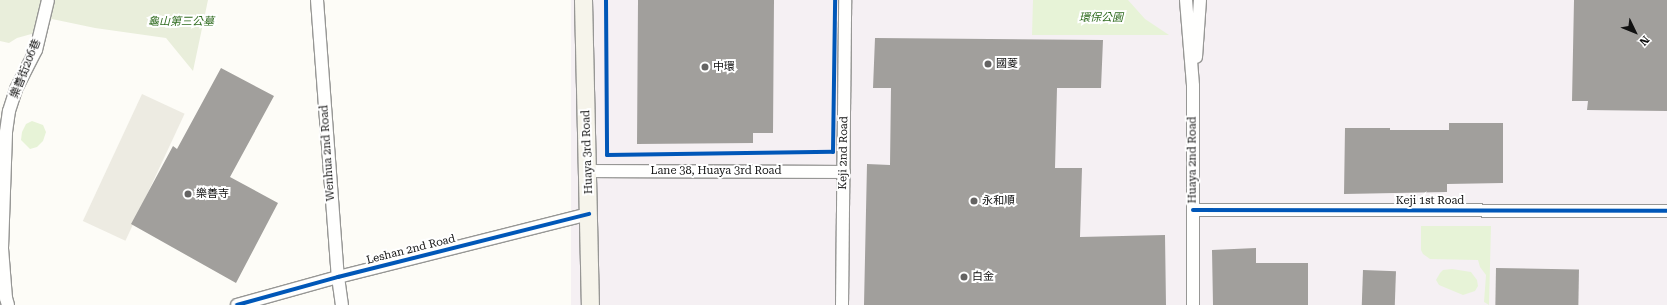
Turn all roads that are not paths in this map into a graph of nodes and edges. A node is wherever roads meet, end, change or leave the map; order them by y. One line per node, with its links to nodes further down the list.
1 (48, 0): 14 (street, 樂善街206巷)
2 (316, 0): 13 (street, Wenhua 2nd Road)
3 (583, 0): 8 (street, Huaya 3rd Road)
4 (845, 0): 9 (street, Keji 2nd Road)
5 (1186, 0): 7 (street, Huaya 2nd Road)
6 (1200, 0): 7 (street, Huaya 2nd Road)
7 (1193, 86): 10 (street, Huaya 2nd Road)
8 (588, 171): 9 (street, Lane 38, Huaya 3rd Road); 12 (street, Huaya 3rd Road)
9 (844, 172): 18 (street, Keji 2nd Road)
10 (1194, 210): 11 (street, Keji 1st Road); 19 (street, Huaya 2nd Road)
11 (1667, 211)
12 (590, 214): 13 (street, Leshan 2nd Road); 17 (street, Huaya 3rd Road)
13 (338, 277): 15 (street, Leshan 2nd Road); 16 (street, Wenhua 2nd Road)
14 (8, 305)
15 (237, 305)
16 (342, 305)
17 (590, 305)
18 (842, 305)
19 (1193, 305)

